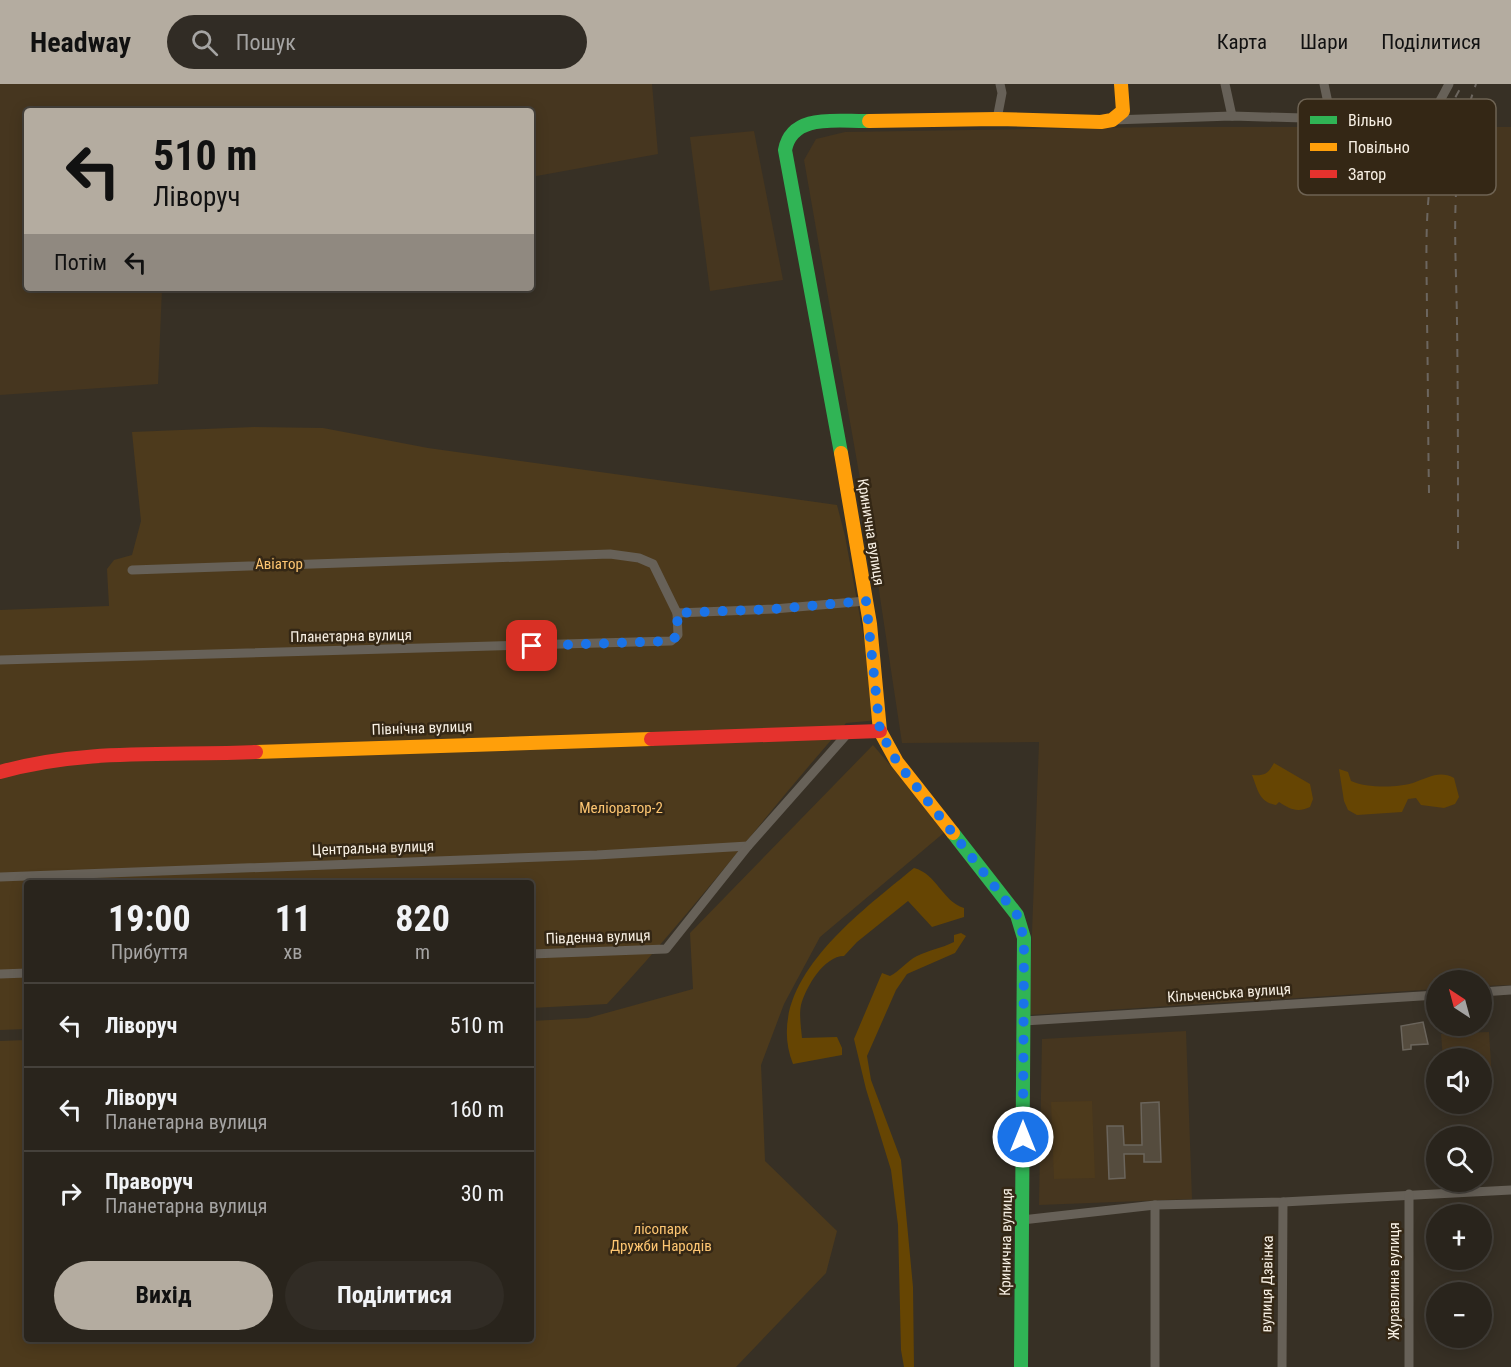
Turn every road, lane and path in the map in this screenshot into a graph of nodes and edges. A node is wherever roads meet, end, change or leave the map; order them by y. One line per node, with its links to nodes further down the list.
1 (1000, 84): 10 (street)
2 (1121, 84): 11 (street)
3 (1225, 84): 8 (street)
4 (1324, 84): 6 (street)
5 (1449, 84): 7 (street)
6 (1327, 99)
7 (1441, 99)
8 (1232, 116): 9 (street); 11 (street)
9 (1298, 117)
10 (997, 119): 11 (street); 13 (street, Кринична вулиця)
11 (1112, 120)
12 (132, 570): 14 (street)
13 (866, 601): 14 (street); 16 (street, Кринична вулиця)
14 (677, 613): 15 (street, Планетарна вулиця)
15 (0, 660)
16 (880, 731): 17 (street, Північна вулиця); 27 (street, Кринична вулиця)
17 (848, 733): 18 (street, Північна вулиця); 19 (street)
18 (0, 772)
19 (748, 846): 20 (street, Центральна вулиця); 21 (street, Південна вулиця)
20 (0, 877)
21 (534, 954)
22 (24, 973): 23 (street)
23 (0, 974)
24 (1511, 990): 25 (street)
25 (1492, 991)
26 (1426, 996): 27 (street, Кільченська вулиця)
27 (1024, 1021): 32 (street, Кринична вулиця)
28 (1511, 1190): 29 (street)
29 (1409, 1194): 30 (street); 36 (street, Журавлина вулиця)
30 (1283, 1202): 31 (street); 35 (street, вулиця Дзвінка)
31 (1155, 1205): 32 (street); 34 (street)
32 (1022, 1220): 33 (street, Кринична вулиця)
33 (1021, 1367)
34 (1155, 1367)
35 (1281, 1367)
36 (1409, 1367)

